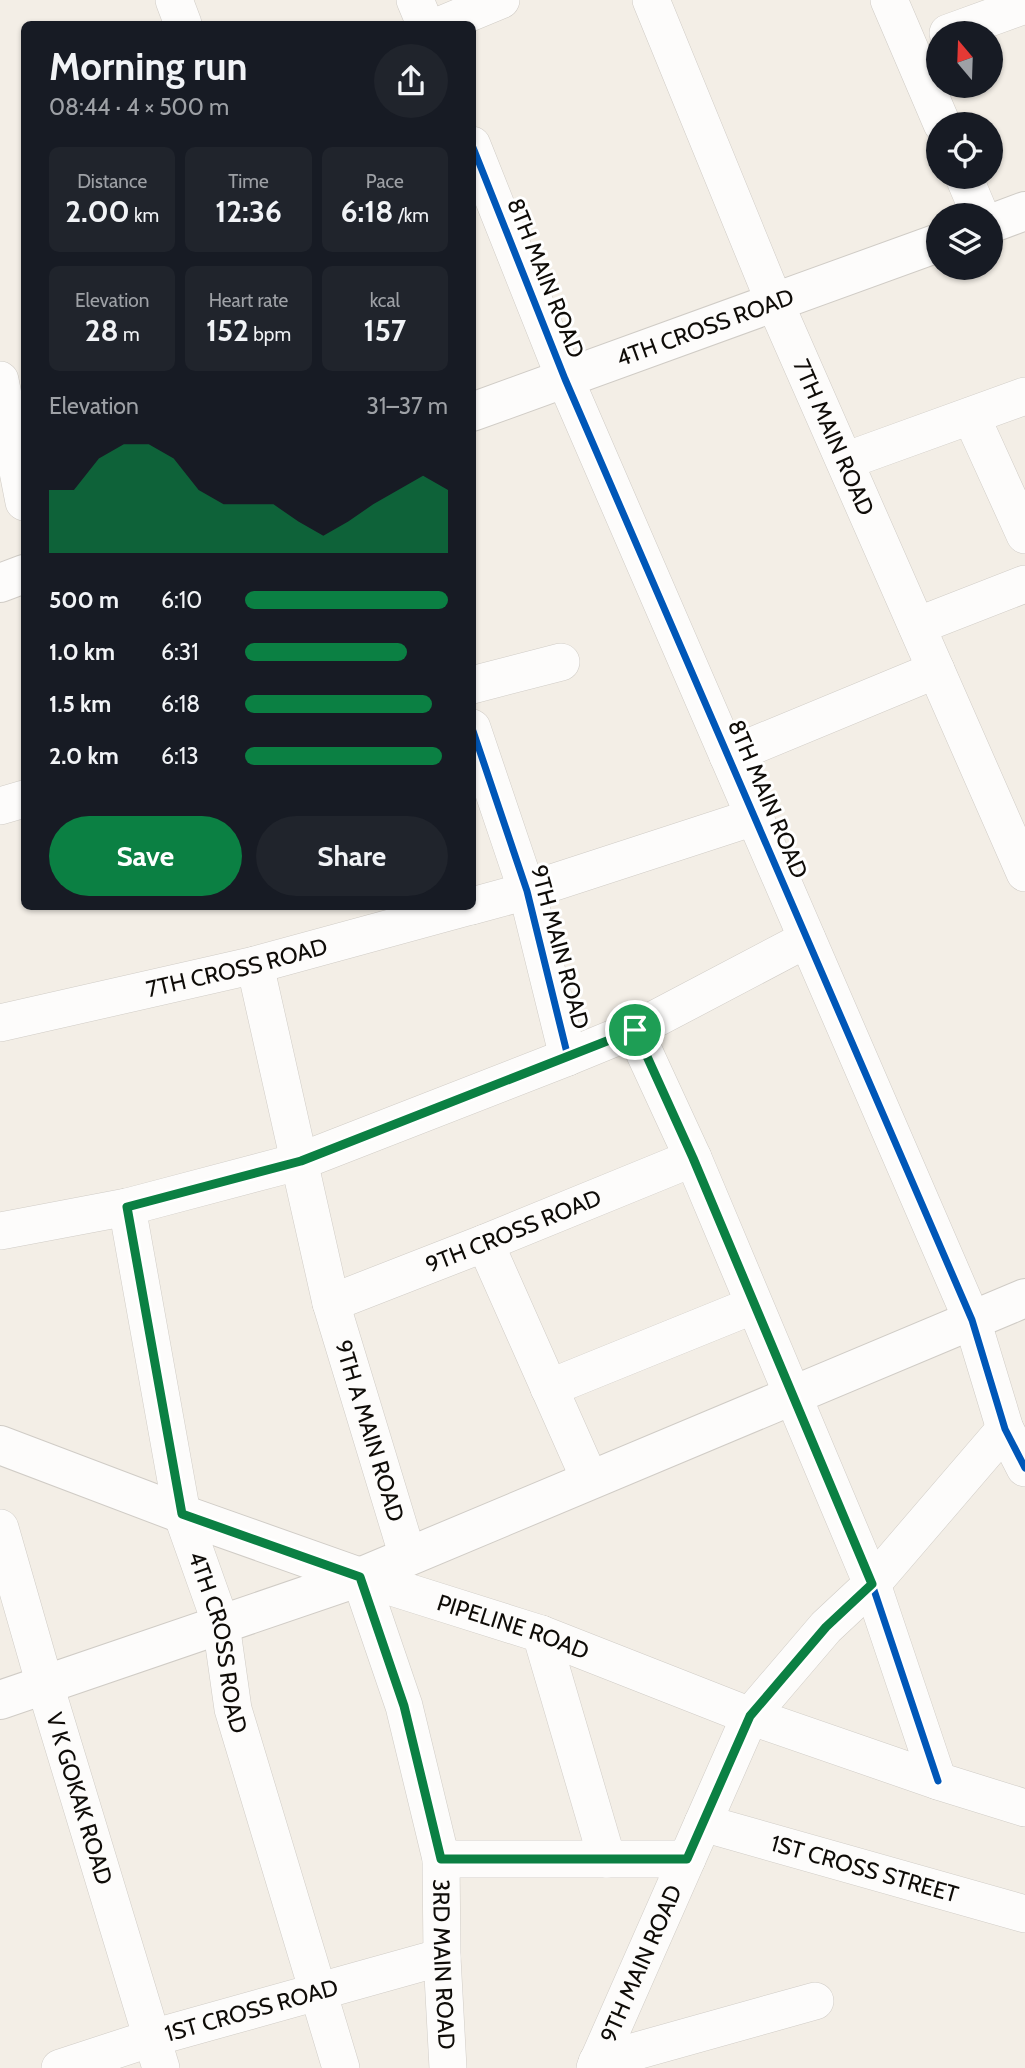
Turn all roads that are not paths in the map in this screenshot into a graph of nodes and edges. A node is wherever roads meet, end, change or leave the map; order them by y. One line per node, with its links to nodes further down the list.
1 (174, 0): 7 (street)
2 (415, 0): 8 (street)
3 (501, 0): 9 (street)
4 (651, 0): 17 (street, 7TH MAIN ROAD)
5 (889, 0): 11 (street)
6 (1025, 5): 10 (street)
7 (182, 21)
8 (424, 21)
9 (450, 21)
10 (981, 21)
11 (924, 42): 12 (street)
12 (939, 112)
13 (476, 155): 18 (street, 8TH MAIN ROAD)
14 (1025, 211): 15 (main road)
15 (1003, 219)
16 (926, 247): 17 (main road, 4TH CROSS ROAD)
17 (774, 300): 18 (main road, 4TH CROSS ROAD); 23 (street, 7TH MAIN ROAD)
18 (565, 379): 21 (main road, 4TH CROSS ROAD); 34 (street, 8TH MAIN ROAD)
19 (0, 380): 24 (street)
20 (1025, 396): 22 (street)
21 (476, 411)
22 (971, 416): 23 (street); 25 (street)
23 (845, 461): 29 (street, 7TH MAIN ROAD)
24 (21, 487)
25 (1025, 535)
26 (21, 575): 27 (main road)
27 (0, 583)
28 (1025, 584): 29 (street)
29 (917, 626): 31 (street, 7TH MAIN ROAD)
30 (561, 662): 32 (street)
31 (936, 670): 34 (street); 38 (street, 7TH MAIN ROAD)
32 (476, 684)
33 (476, 740): 40 (street, 9TH MAIN ROAD)
34 (728, 756): 37 (street, 8TH MAIN ROAD)
35 (21, 800): 36 (street)
36 (0, 806)
37 (754, 817): 40 (street, 7TH CROSS ROAD); 43 (street, 8TH MAIN ROAD)
38 (1014, 818): 39 (street, 7TH MAIN ROAD)
39 (1025, 873)
40 (527, 891): 41 (street, 7TH CROSS ROAD); 47 (street, 9TH MAIN ROAD)
41 (476, 905)
42 (457, 910): 44 (street, 7TH CROSS ROAD)
43 (807, 939): 46 (street, 9TH MAIN ROAD); 56 (street, 8TH MAIN ROAD)
44 (255, 965): 45 (street, 7TH CROSS ROAD); 49 (street, 9TH A MAIN ROAD)
45 (0, 1023)
46 (635, 1030): 47 (street, 9TH MAIN ROAD); 48 (street)
47 (568, 1057): 49 (street)
48 (693, 1158): 52 (street, 9TH CROSS ROAD); 55 (street)
49 (301, 1161): 50 (street); 54 (street, 9TH A MAIN ROAD)
50 (127, 1207): 51 (street); 63 (street, 4TH CROSS ROAD)
51 (0, 1231)
52 (485, 1243): 54 (street, 9TH CROSS ROAD); 57 (street)
53 (1025, 1298): 56 (main road)
54 (331, 1303): 65 (street, 9TH A MAIN ROAD)
55 (754, 1305): 57 (street); 58 (street)
56 (972, 1320): 58 (main road); 59 (street, 8TH MAIN ROAD)
57 (549, 1388): 62 (street)
58 (792, 1395): 62 (main road); 67 (street)
59 (1005, 1429): 61 (street, 8TH MAIN ROAD); 67 (street, 9TH MAIN ROAD)
60 (0, 1445): 63 (main road, PIPELINE ROAD)
61 (1025, 1468)
62 (590, 1480): 65 (main road)
63 (182, 1514): 66 (main road, PIPELINE ROAD); 68 (street, 4TH CROSS ROAD)
64 (0, 1528): 70 (street, V K GOKAK ROAD)
65 (408, 1557): 66 (main road)
66 (360, 1577): 68 (main road); 69 (street, PIPELINE ROAD); 76 (street, 3RD MAIN ROAD)
67 (872, 1584): 72 (street, 9TH MAIN ROAD); 73 (street)
68 (221, 1625): 70 (main road); 81 (street, 4TH CROSS ROAD)
69 (541, 1634): 72 (street, PIPELINE ROAD); 77 (street)
70 (45, 1685): 71 (main road); 83 (street, V K GOKAK ROAD)
71 (0, 1700)
72 (750, 1716): 73 (street, PIPELINE ROAD); 75 (street, 9TH MAIN ROAD)
73 (938, 1781): 74 (street, PIPELINE ROAD)
74 (1025, 1808)
75 (703, 1823): 78 (street, 9TH MAIN ROAD); 79 (street, 1ST CROSS STREET)
76 (441, 1859): 77 (street); 80 (street, 3RD MAIN ROAD)
77 (607, 1859): 78 (street)
78 (687, 1859): 84 (street, 9TH MAIN ROAD)
79 (1025, 1914)
80 (442, 1957): 81 (street, 1ST CROSS ROAD); 87 (street, 3RD MAIN ROAD)
81 (319, 1991): 83 (street, 1ST CROSS ROAD); 86 (street, 4TH CROSS ROAD)
82 (815, 2001): 84 (street)
83 (156, 2053): 85 (street, 1ST CROSS ROAD)
84 (596, 2065)
85 (60, 2068)
86 (341, 2068)
87 (447, 2068)

